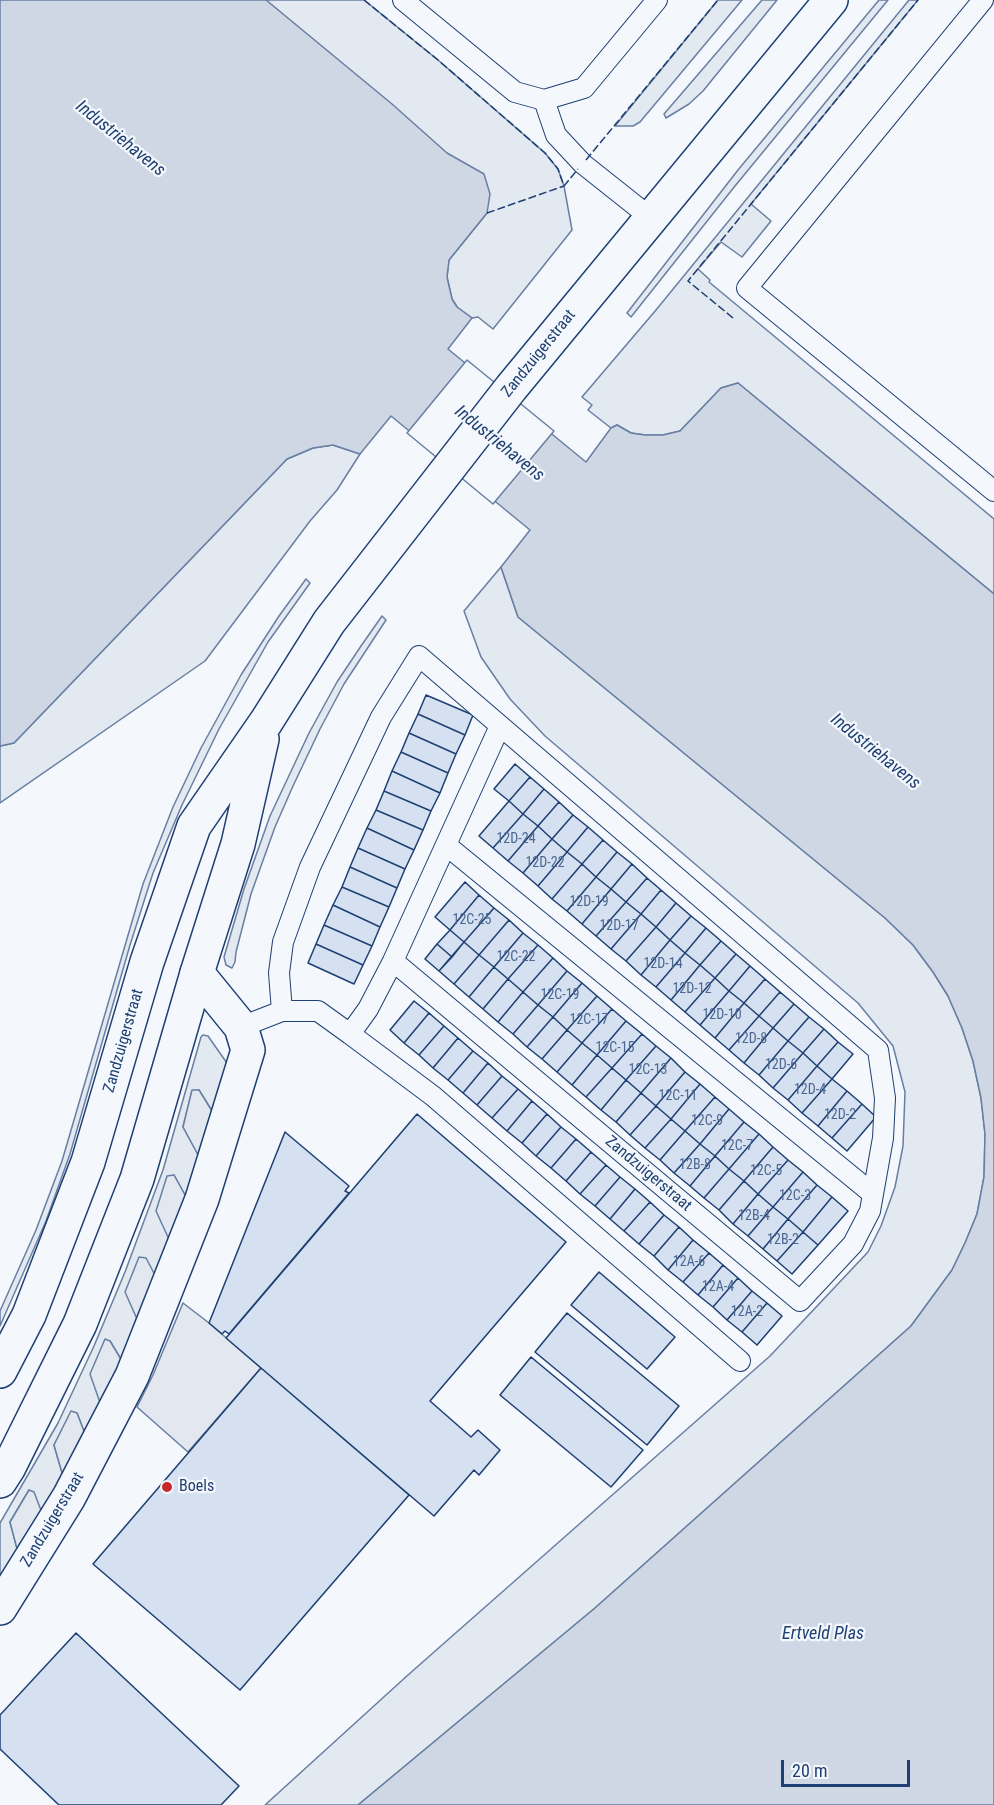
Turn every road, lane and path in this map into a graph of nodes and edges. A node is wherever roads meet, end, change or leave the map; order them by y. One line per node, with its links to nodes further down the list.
1 (403, 0): 5 (lane)
2 (657, 0): 5 (lane)
3 (831, 0): 6 (main road, Zandzuigerstraat)
4 (983, 0): 7 (lane)
5 (544, 100): 6 (lane)
6 (651, 218): 8 (main road, Zandzuigerstraat)
7 (994, 491)
8 (266, 722): 12 (main road, Zandzuigerstraat); 18 (main road, Zandzuigerstraat)
9 (500, 726): 10 (lane); 13 (lane, Zandzuigerstraat); 16 (lane, Zandzuigerstraat)
10 (446, 845): 11 (lane); 16 (lane)
11 (393, 961): 15 (lane); 16 (lane, Zandzuigerstraat)
12 (196, 973): 14 (main road, Zandzuigerstraat); 19 (main road, Zandzuigerstraat)
13 (282, 1011): 14 (lane); 15 (lane)
14 (241, 1027): 20 (main road, Zandzuigerstraat)
15 (350, 1034): 17 (lane)
16 (873, 1194)
17 (740, 1361)
18 (0, 1371)
19 (0, 1481)
20 (0, 1608)

